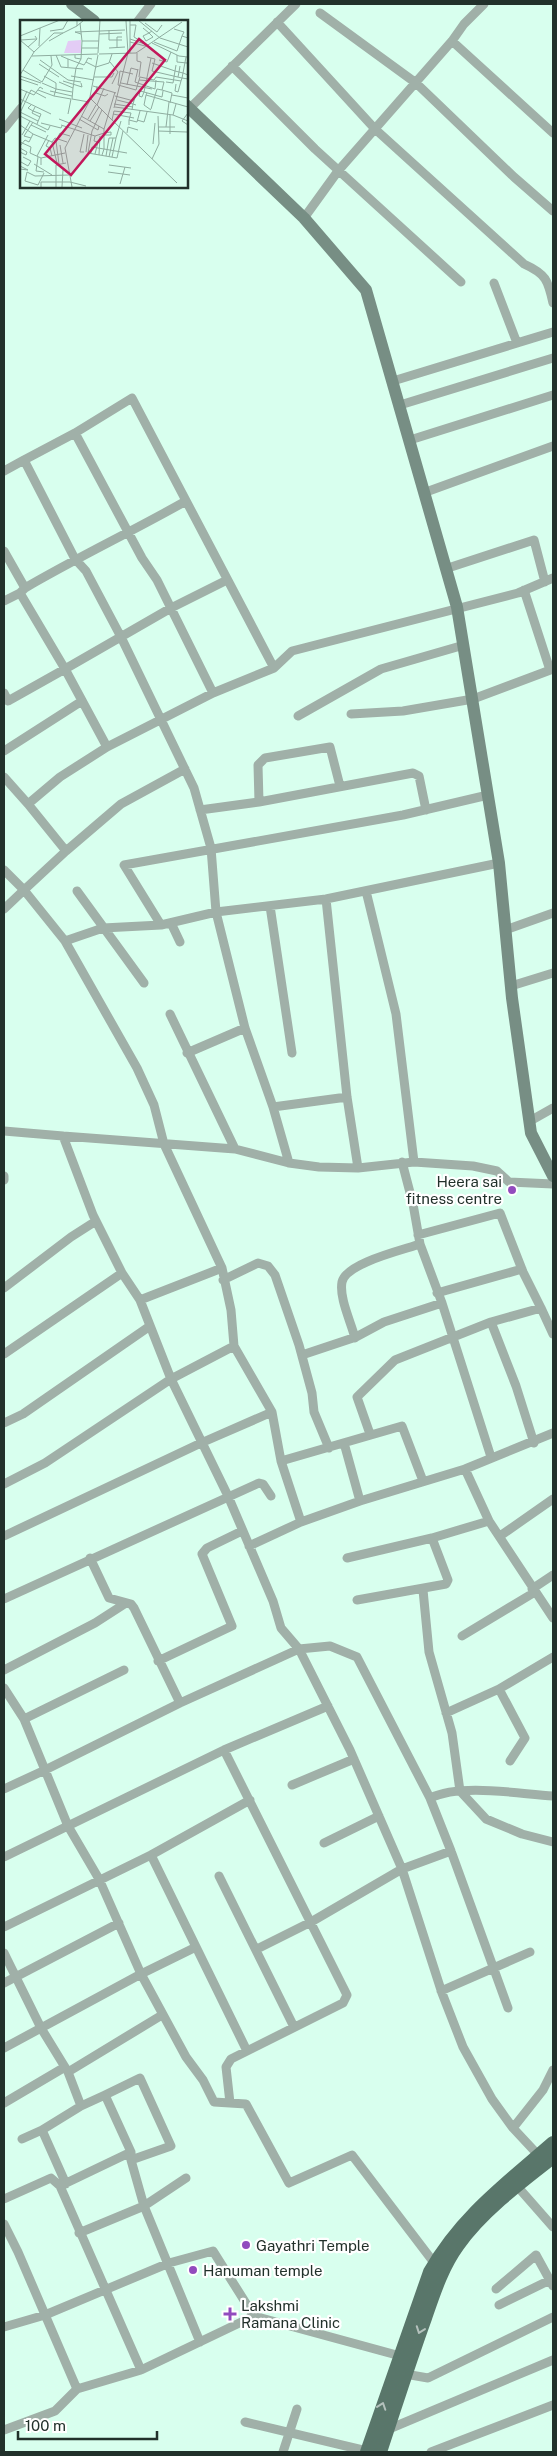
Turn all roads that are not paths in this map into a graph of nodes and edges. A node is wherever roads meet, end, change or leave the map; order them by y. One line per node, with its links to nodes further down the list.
1 (72, 4): 6 (street)
2 (151, 4): 7 (street)
3 (296, 4): 8 (street)
4 (484, 4): 9 (street)
5 (320, 13): 11 (street)
6 (93, 20)
7 (139, 20)
8 (277, 22): 10 (street); 15 (street)
9 (452, 42): 11 (street); 16 (street)
10 (232, 66): 12 (street); 17 (street)
11 (416, 83): 15 (street); 18 (street)
12 (188, 106): 19 (street)
13 (20, 109): 14 (street)
14 (4, 129)
15 (375, 129): 17 (street); 22 (street)
16 (553, 133)
17 (338, 171): 19 (street); 20 (street)
18 (553, 211)
19 (304, 218): 26 (street)
20 (461, 282)
21 (494, 283): 24 (street)
22 (553, 303)
23 (553, 332): 24 (street)
24 (517, 343): 26 (street)
25 (553, 358): 28 (street)
26 (393, 381): 28 (street)
27 (553, 395): 30 (street)
28 (400, 405): 30 (street)
29 (75, 433): 32 (street); 35 (street); 36 (street)
30 (410, 440): 34 (street)
31 (553, 446): 34 (street)
32 (24, 460): 33 (street); 38 (street)
33 (4, 471)
34 (426, 492): 39 (street)
35 (186, 501): 36 (street); 40 (street)
36 (130, 532): 38 (street); 46 (street)
37 (4, 551): 43 (street)
38 (75, 559): 43 (street); 47 (street)
39 (448, 568): 41 (street); 45 (street)
40 (227, 580): 46 (street); 49 (street)
41 (549, 580): 42 (street)
42 (524, 590): 45 (street); 51 (street)
43 (22, 591): 44 (street); 50 (street)
44 (4, 601)
45 (458, 607): 48 (street); 49 (street)
46 (171, 608): 47 (street); 53 (street)
47 (121, 637): 50 (street); 58 (street)
48 (464, 645): 55 (street); 57 (street)
49 (274, 668): 53 (street)
50 (65, 669): 52 (street); 54 (street)
51 (552, 669): 55 (street)
52 (4, 693)
53 (213, 693): 58 (street)
54 (82, 700): 59 (street); 60 (street)
55 (473, 700): 56 (street); 64 (street)
56 (351, 714)
57 (298, 716)
58 (162, 719): 59 (street); 61 (street)
59 (107, 747): 66 (street)
60 (4, 751)
61 (185, 768): 67 (street); 70 (street)
62 (4, 778): 66 (street)
63 (340, 786): 65 (street); 65 (street); 68 (street)
64 (488, 795): 68 (street); 71 (street)
65 (259, 802): 67 (street)
66 (28, 804): 70 (street)
67 (200, 810): 69 (street)
68 (426, 810): 69 (street)
69 (211, 848): 79 (street); 82 (street)
70 (66, 851): 73 (street)
71 (499, 863): 75 (street); 84 (street)
72 (4, 870): 73 (street)
73 (24, 890): 78 (street); 85 (street)
74 (78, 891): 83 (street)
75 (366, 891): 76 (street); 103 (street)
76 (326, 899): 77 (street); 94 (street)
77 (270, 906): 79 (street); 93 (street)
78 (4, 909)
79 (216, 912): 81 (street); 91 (street)
80 (553, 912): 84 (street)
81 (171, 923): 82 (street); 86 (street)
82 (161, 925): 83 (street)
83 (103, 928): 85 (street); 88 (street)
84 (505, 930): 89 (street)
85 (65, 941): 100 (street)
86 (180, 942)
87 (553, 972): 89 (street)
88 (144, 983)
89 (510, 986): 97 (street)
90 (170, 1014): 92 (street)
91 (245, 1028): 92 (street); 95 (street)
92 (187, 1053): 101 (street)
93 (292, 1053)
94 (347, 1097): 95 (street); 105 (street)
95 (273, 1107): 104 (street)
96 (553, 1108): 97 (street)
97 (530, 1121): 107 (street)
98 (4, 1131): 99 (street)
99 (63, 1136): 100 (street); 110 (street)
100 (164, 1144): 101 (street); 112 (street)
101 (235, 1149): 104 (street)
102 (402, 1162): 103 (street); 105 (street); 111 (street)
103 (414, 1162): 109 (street)
104 (289, 1163): 105 (street)
105 (358, 1168)
106 (4, 1176): 108 (street)
107 (553, 1176)
108 (4, 1180)
109 (553, 1184)
110 (96, 1221): 114 (street); 116 (street)
111 (419, 1240): 113 (street); 117 (street); 125 (street)
112 (222, 1268): 115 (street); 118 (street)
113 (522, 1269): 117 (street); 120 (street)
114 (122, 1273): 118 (street); 127 (street)
115 (223, 1280): 126 (street); 128 (street)
116 (4, 1288)
117 (437, 1293): 119 (street)
118 (140, 1300): 122 (street)
119 (442, 1303): 124 (street); 125 (street)
120 (541, 1308): 121 (street); 123 (street)
121 (491, 1322): 124 (street); 136 (street)
122 (150, 1326): 129 (street); 131 (street)
123 (553, 1334)
124 (452, 1336): 133 (street); 138 (street)
125 (355, 1338): 128 (street)
126 (234, 1346): 129 (street); 130 (street)
127 (4, 1354)
128 (302, 1355): 137 (street)
129 (171, 1379): 134 (street); 142 (street)
130 (272, 1412): 134 (street); 139 (street)
131 (4, 1423)
132 (553, 1433): 136 (street)
133 (370, 1434): 135 (street); 141 (street)
134 (201, 1443): 143 (street); 150 (street)
135 (344, 1443): 137 (street); 146 (street)
136 (534, 1443): 138 (street)
137 (329, 1448): 139 (street)
138 (491, 1457): 140 (street)
139 (281, 1461): 148 (street)
140 (465, 1469): 141 (street); 147 (street)
141 (423, 1481): 146 (street)
142 (4, 1484)
143 (228, 1496): 144 (street); 149 (street); 154 (street)
144 (271, 1496)
145 (553, 1499): 151 (street)
146 (360, 1501): 148 (street)
147 (489, 1521): 151 (street); 152 (street)
148 (301, 1522): 153 (street)
149 (242, 1531): 153 (street); 165 (street)
150 (4, 1536)
151 (500, 1536): 158 (street)
152 (432, 1538): 155 (street); 157 (street)
153 (249, 1546): 164 (street)
154 (90, 1558): 159 (street); 161 (street)
155 (347, 1558)
156 (553, 1575): 158 (street)
157 (423, 1590): 160 (street); 173 (street)
158 (533, 1590): 162 (street); 163 (street)
159 (4, 1599)
160 (357, 1600)
161 (126, 1602): 165 (street); 167 (street)
162 (553, 1618)
163 (462, 1636)
164 (299, 1649): 171 (street); 172 (street); 183 (street)
165 (158, 1661): 171 (street)
166 (552, 1661): 170 (street)
167 (4, 1670)
168 (124, 1670): 174 (street)
169 (4, 1688): 174 (street)
170 (499, 1688): 173 (street); 177 (street)
171 (180, 1703): 178 (street)
172 (328, 1706): 175 (street); 176 (street)
173 (446, 1713): 181 (street)
174 (24, 1719): 178 (street)
175 (224, 1750): 184 (street); 186 (street)
176 (354, 1760): 179 (street); 185 (street)
177 (510, 1761)
178 (45, 1770): 180 (street); 186 (street)
179 (292, 1785)
180 (4, 1789)
181 (460, 1791): 182 (street); 183 (street); 187 (street)
182 (553, 1796)
183 (430, 1798): 189 (street)
184 (250, 1800): 190 (street); 195 (street)
185 (378, 1816): 188 (street); 192 (street)
186 (68, 1826): 191 (street); 194 (street)
187 (553, 1842)
188 (324, 1843)
189 (451, 1851): 192 (street); 202 (street)
190 (151, 1855): 194 (street); 198 (street)
191 (4, 1857)
192 (402, 1869): 195 (street); 206 (street)
193 (219, 1876): 199 (street)
194 (99, 1879): 196 (street); 197 (street)
195 (311, 1922): 199 (street); 209 (street)
196 (119, 1923): 203 (street); 204 (street)
197 (4, 1927)
198 (196, 1947): 203 (street); 212 (street)
199 (257, 1949): 209 (street)
200 (530, 1952): 202 (street)
201 (4, 1953): 204 (street)
202 (494, 1968): 206 (street); 207 (street)
203 (141, 1974): 208 (street); 210 (street)
204 (15, 1977): 205 (street); 210 (street)
205 (4, 1984)
206 (441, 1991): 219 (street)
207 (508, 2008)
208 (162, 2015): 213 (street); 217 (street)
209 (294, 2027): 212 (street)
210 (41, 2028): 211 (street); 213 (street)
211 (4, 2048)
212 (247, 2051): 217 (street)
213 (66, 2070): 216 (street); 218 (street)
214 (553, 2070): 219 (street)
215 (105, 2095): 218 (street); 222 (street); 222 (street)
216 (4, 2103)
217 (230, 2103): 233 (street)
218 (81, 2106): 220 (street)
219 (513, 2128): 223 (street)
220 (42, 2130): 221 (street); 225 (street)
221 (22, 2138)
222 (131, 2156): 225 (street); 228 (street)
223 (548, 2156): 226 (main road); 233 (main road)
224 (186, 2178): 228 (street)
225 (63, 2185): 227 (street); 231 (street)
226 (517, 2186): 230 (street); 243 (main road, one-way to 243)
227 (4, 2199)
228 (144, 2206): 231 (street); 232 (street)
229 (4, 2224): 238 (street)
230 (553, 2228)
231 (79, 2233): 235 (street)
232 (169, 2263): 235 (street); 239 (street); 242 (street)
233 (435, 2264): 243 (main road)
234 (552, 2283): 236 (street); 237 (street)
235 (105, 2290): 238 (street); 245 (street)
236 (496, 2290)
237 (499, 2305)
238 (45, 2315): 241 (street); 247 (street)
239 (254, 2316): 242 (street); 243 (street)
240 (553, 2317): 246 (street)
241 (4, 2327)
242 (200, 2342): 245 (street)
243 (405, 2358): 246 (main road); 255 (main road, one-way to 243)
244 (553, 2360): 251 (street)
245 (141, 2370): 247 (street)
246 (405, 2374): 251 (main road)
247 (77, 2389): 252 (street)
248 (553, 2405): 256 (street)
249 (296, 2409): 253 (street)
250 (244, 2422): 253 (street)
251 (388, 2429): 255 (main road)
252 (4, 2430)
253 (289, 2433): 254 (street); 255 (street)
254 (283, 2452)
255 (371, 2452)
256 (437, 2452)

